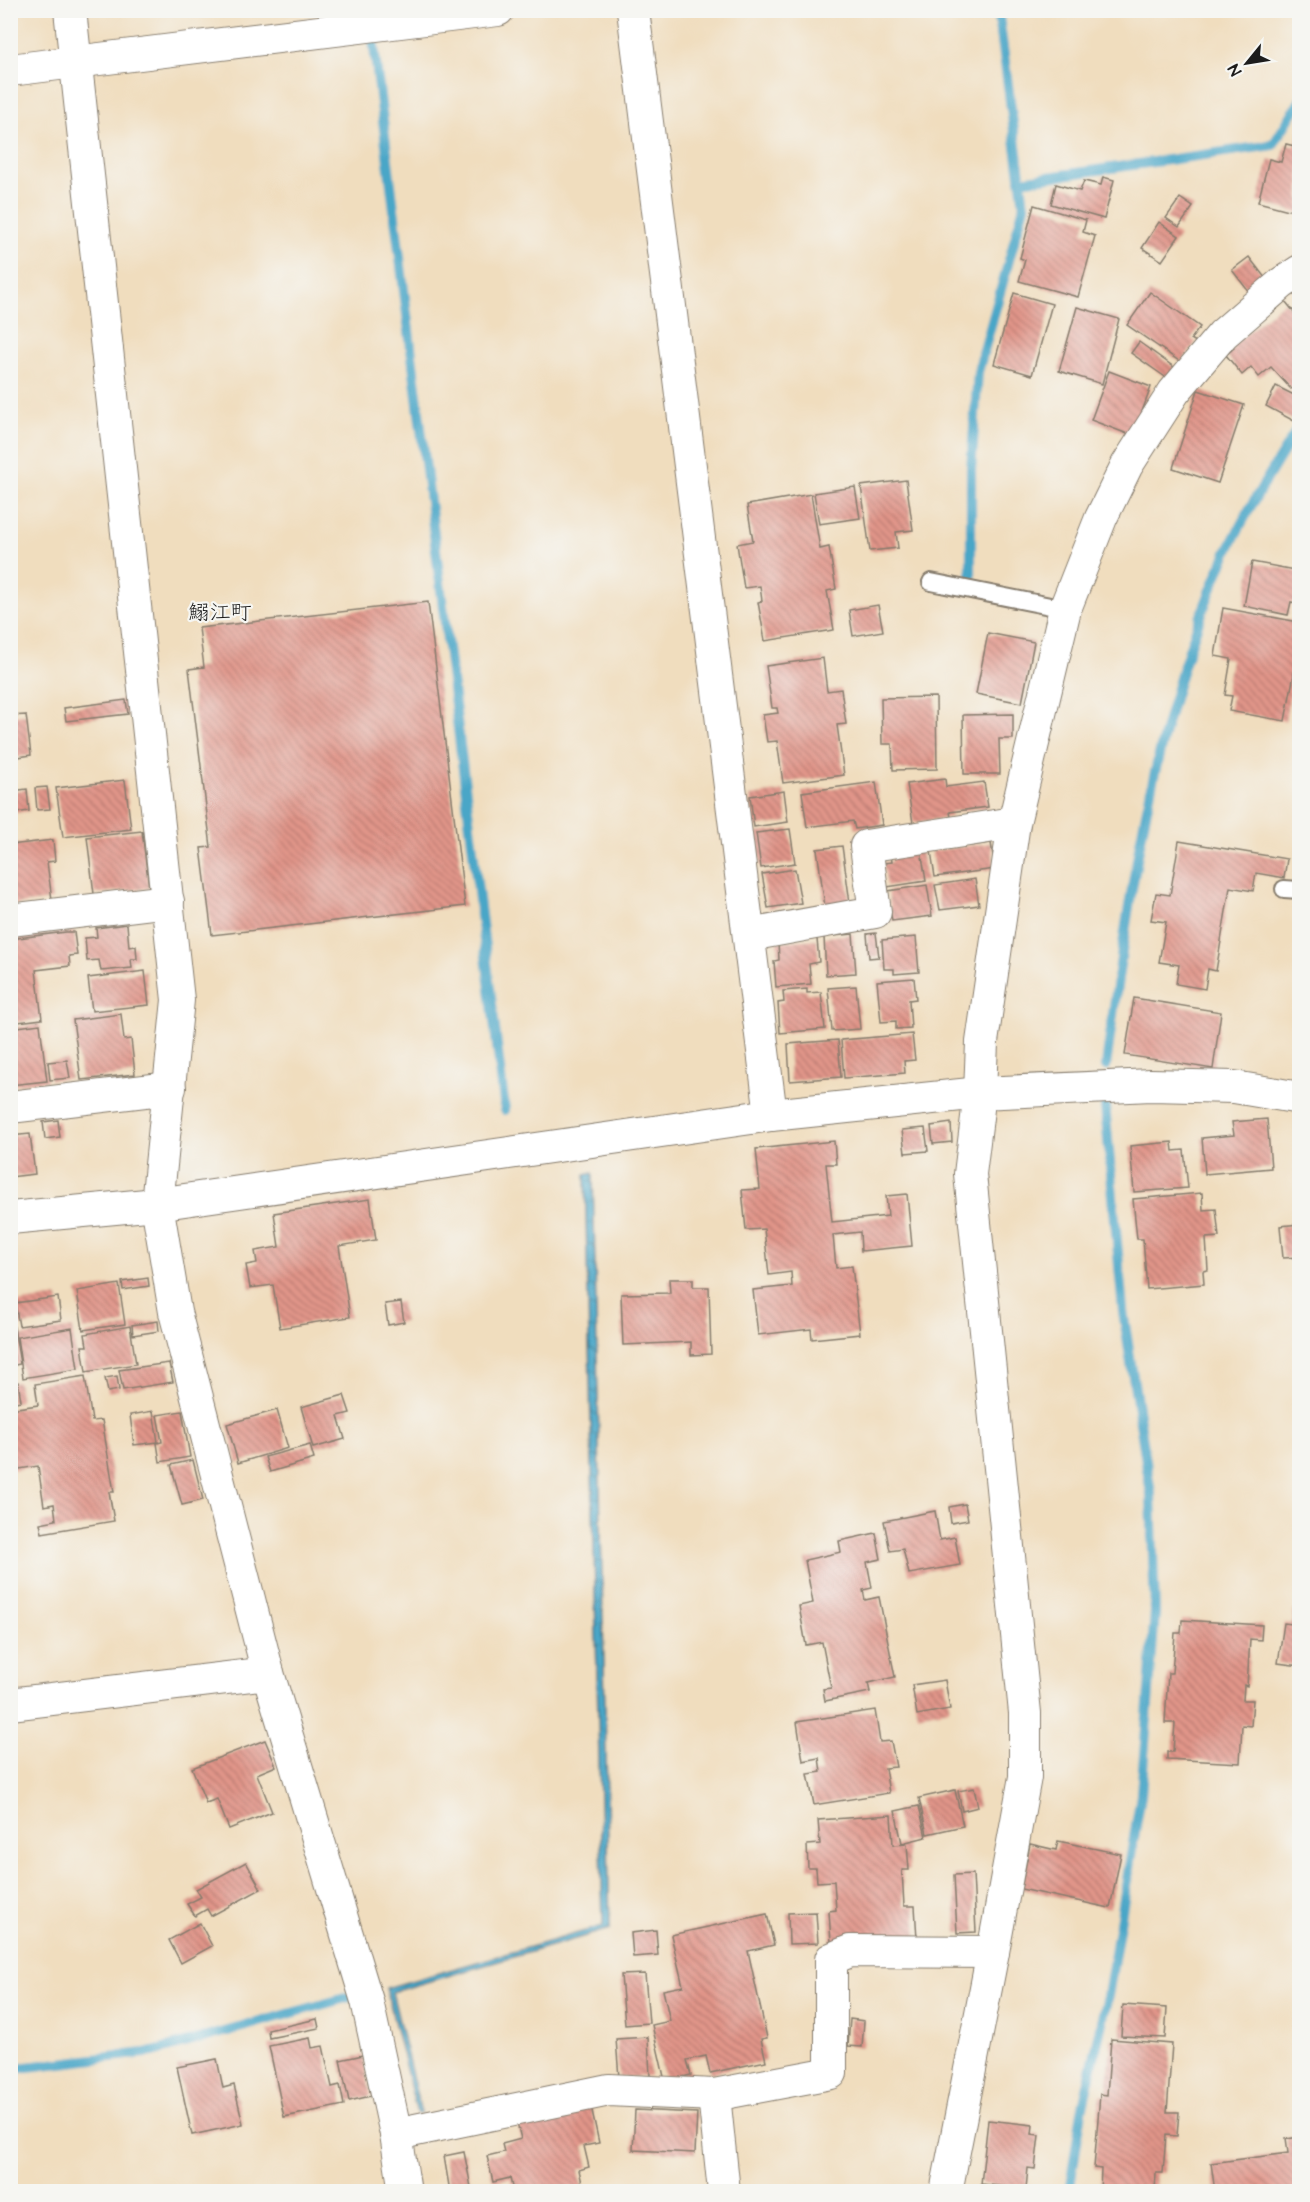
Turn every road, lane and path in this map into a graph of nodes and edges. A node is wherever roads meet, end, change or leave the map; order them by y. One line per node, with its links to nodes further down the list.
1 (70, 10): 4 (street)
2 (498, 10): 4 (street)
3 (633, 10): 12 (street)
4 (76, 61): 5 (street); 10 (street)
5 (10, 70)
6 (1299, 271): 8 (street)
7 (931, 582): 8 (lane)
8 (1065, 609): 9 (street)
9 (1014, 823): 12 (street); 14 (street)
10 (168, 901): 11 (street); 13 (street)
11 (10, 920)
12 (749, 934): 17 (street)
13 (170, 1088): 16 (street); 18 (street)
14 (980, 1093): 15 (street); 17 (street); 22 (street)
15 (1299, 1098)
16 (10, 1107)
17 (771, 1115): 18 (street)
18 (157, 1204): 19 (street); 20 (street)
19 (10, 1218)
20 (268, 1673): 21 (street); 24 (street)
21 (10, 1704)
22 (993, 1952): 23 (street); 27 (street)
23 (714, 2095): 24 (street); 26 (street)
24 (396, 2134): 25 (street)
25 (405, 2192)
26 (724, 2192)
27 (946, 2192)

